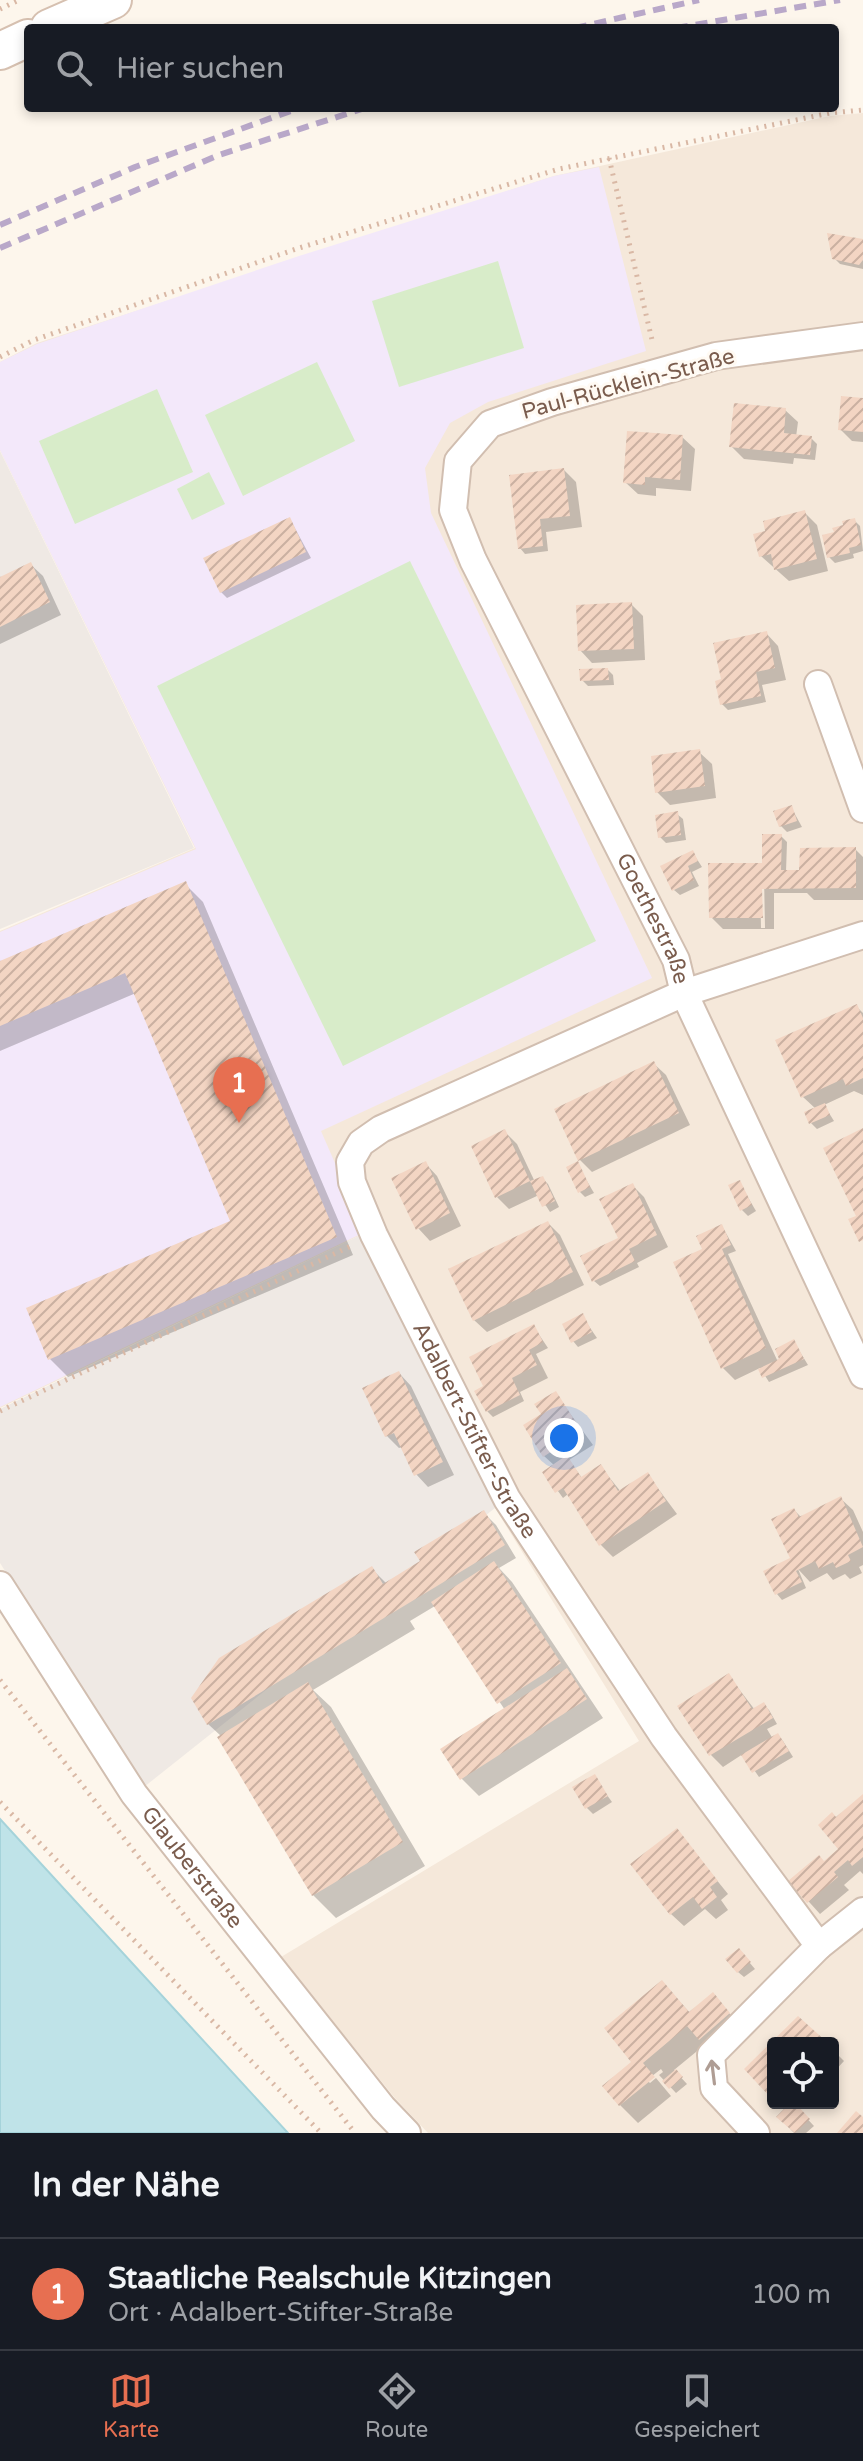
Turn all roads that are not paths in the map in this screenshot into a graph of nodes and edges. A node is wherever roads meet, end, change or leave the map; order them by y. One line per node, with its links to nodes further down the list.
1 (113, 0): 2 (main road)
2 (58, 24)
3 (24, 40): 4 (main road)
4 (0, 51)
5 (863, 336): 6 (street, Paul-Rücklein-Straße)
6 (458, 461): 10 (street, Goethestraße)
7 (818, 684): 8 (street)
8 (863, 809)
9 (863, 935): 10 (street, Adalbert-Stifter-Straße)
10 (684, 993): 11 (street, Goethestraße); 14 (street, Adalbert-Stifter-Straße)
11 (863, 1375)
12 (0, 1585): 15 (street, Glauberstraße)
13 (863, 1911): 14 (street)
14 (819, 1946): 16 (street, one-way to 14)
15 (407, 2133)
16 (756, 2133)

